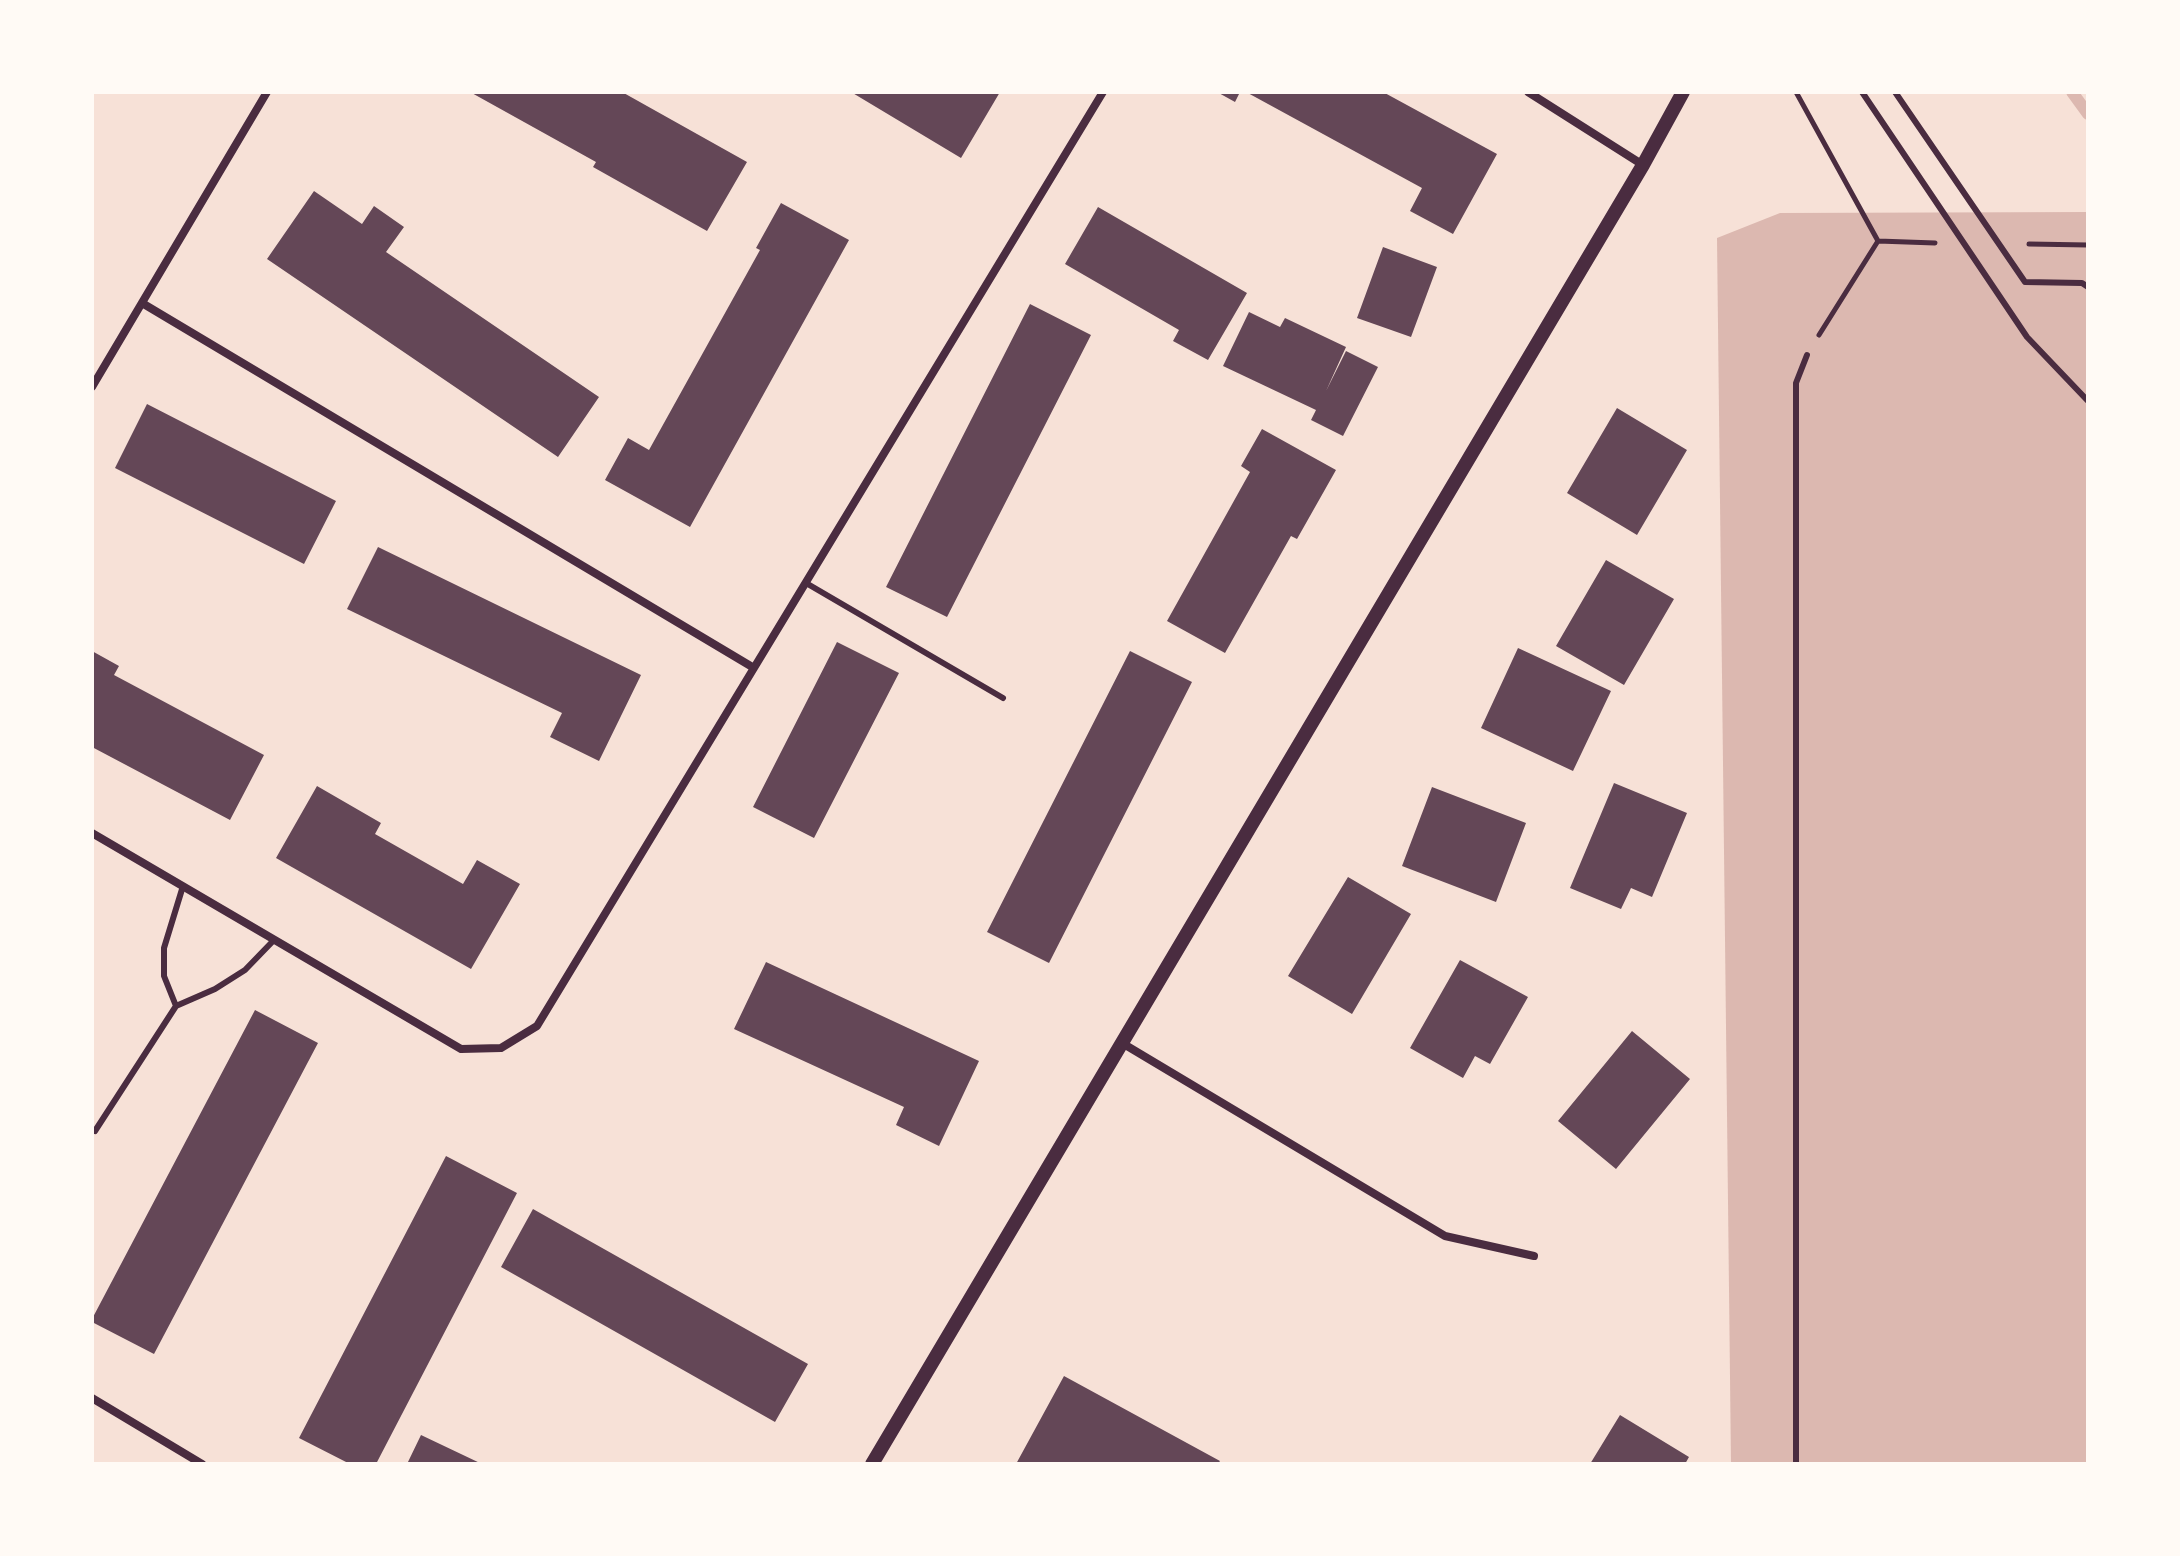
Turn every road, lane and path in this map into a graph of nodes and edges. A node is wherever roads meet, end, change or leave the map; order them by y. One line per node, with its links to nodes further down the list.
1 (267, 92): 12 (street)
2 (1103, 92): 16 (street)
3 (1528, 92): 8 (street)
4 (1683, 92): 8 (street)
5 (1796, 92): 9 (path)
6 (1862, 92): 15 (lane)
7 (1895, 92): 11 (lane)
8 (1643, 165): 23 (street)
9 (1878, 241): 10 (path); 13 (path)
10 (1934, 243)
11 (2088, 287)
12 (142, 303): 14 (street); 17 (street)
13 (1807, 355): 29 (lane)
14 (92, 387)
15 (2088, 401)
16 (806, 583): 17 (street); 18 (lane)
17 (754, 668): 21 (street)
18 (1003, 698)
19 (92, 833): 20 (street)
20 (183, 886): 21 (street); 22 (lane)
21 (274, 940): 22 (lane)
22 (176, 1006): 24 (lane)
23 (1122, 1043): 25 (street); 28 (street)
24 (93, 1132)
25 (1534, 1256)
26 (92, 1398): 27 (street)
27 (202, 1464)
28 (872, 1464)
29 (1796, 1464)

